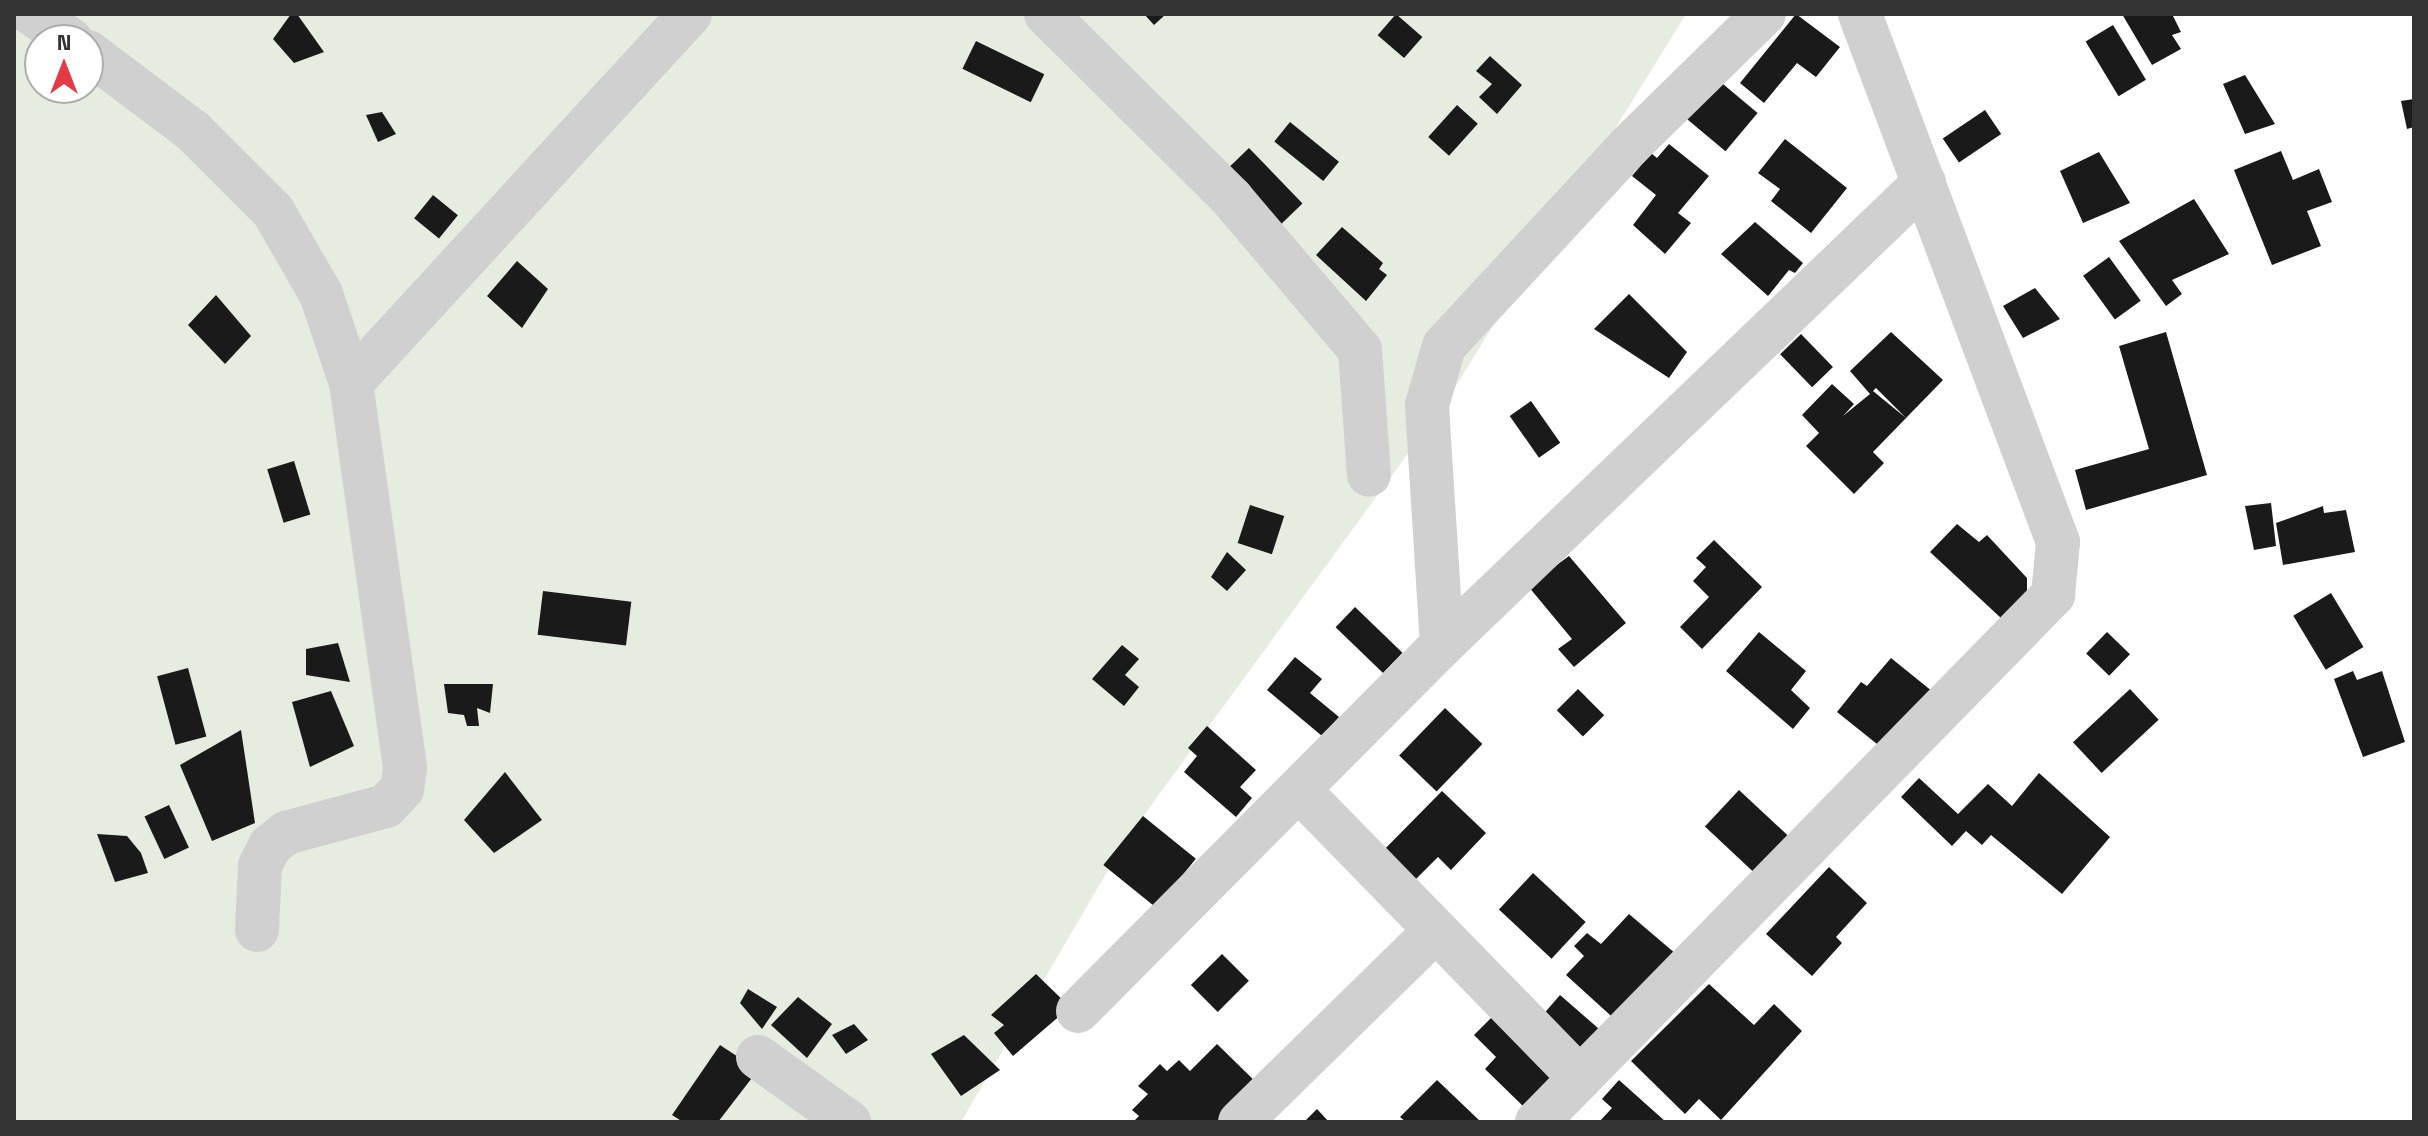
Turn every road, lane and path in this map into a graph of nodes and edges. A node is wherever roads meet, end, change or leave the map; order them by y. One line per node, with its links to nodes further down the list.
1 (690, 14): 7 (street)
2 (1046, 14): 8 (street)
3 (1764, 14): 9 (street)
4 (1860, 14): 6 (street)
5 (104, 64): 7 (street)
6 (1924, 183): 9 (street); 15 (street)
7 (351, 383): 11 (street)
8 (1369, 475)
9 (1442, 645): 10 (street)
10 (1300, 791): 12 (street); 13 (street)
11 (257, 930)
12 (1436, 930): 15 (street); 17 (street)
13 (1078, 1011)
14 (758, 1057): 16 (street)
15 (1580, 1078): 18 (street)
16 (849, 1122)
17 (1240, 1122)
18 (1537, 1122)

